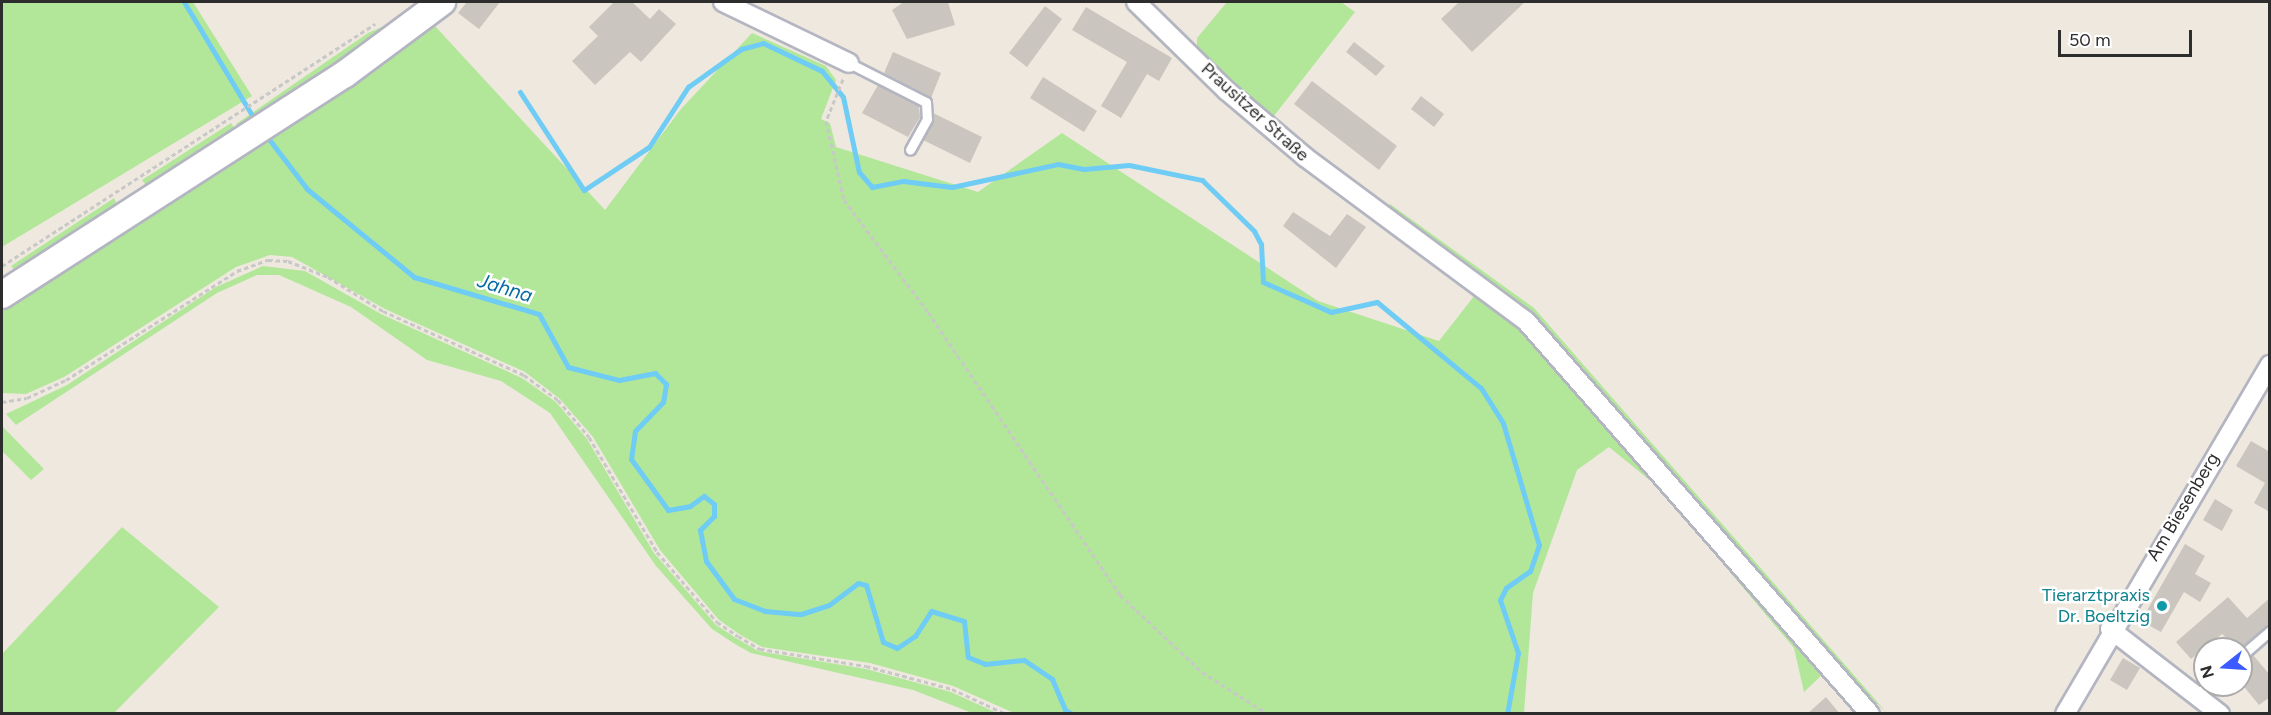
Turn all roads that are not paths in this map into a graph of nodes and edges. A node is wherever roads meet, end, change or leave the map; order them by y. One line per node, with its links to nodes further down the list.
1 (723, 2): 4 (street)
2 (1136, 2): 13 (street, Prausitzer Straße)
3 (436, 8): 6 (main road)
4 (849, 63): 5 (lane)
5 (910, 150)
6 (7, 276)
7 (2270, 365): 8 (street, Am Biesenberg)
8 (2110, 629): 11 (street); 14 (street, Am Biesenberg)
9 (2270, 631): 10 (lane)
10 (2253, 646)
11 (2193, 683)
12 (2208, 697): 15 (street)
13 (1870, 714)
14 (2065, 714)
15 (2220, 714)

